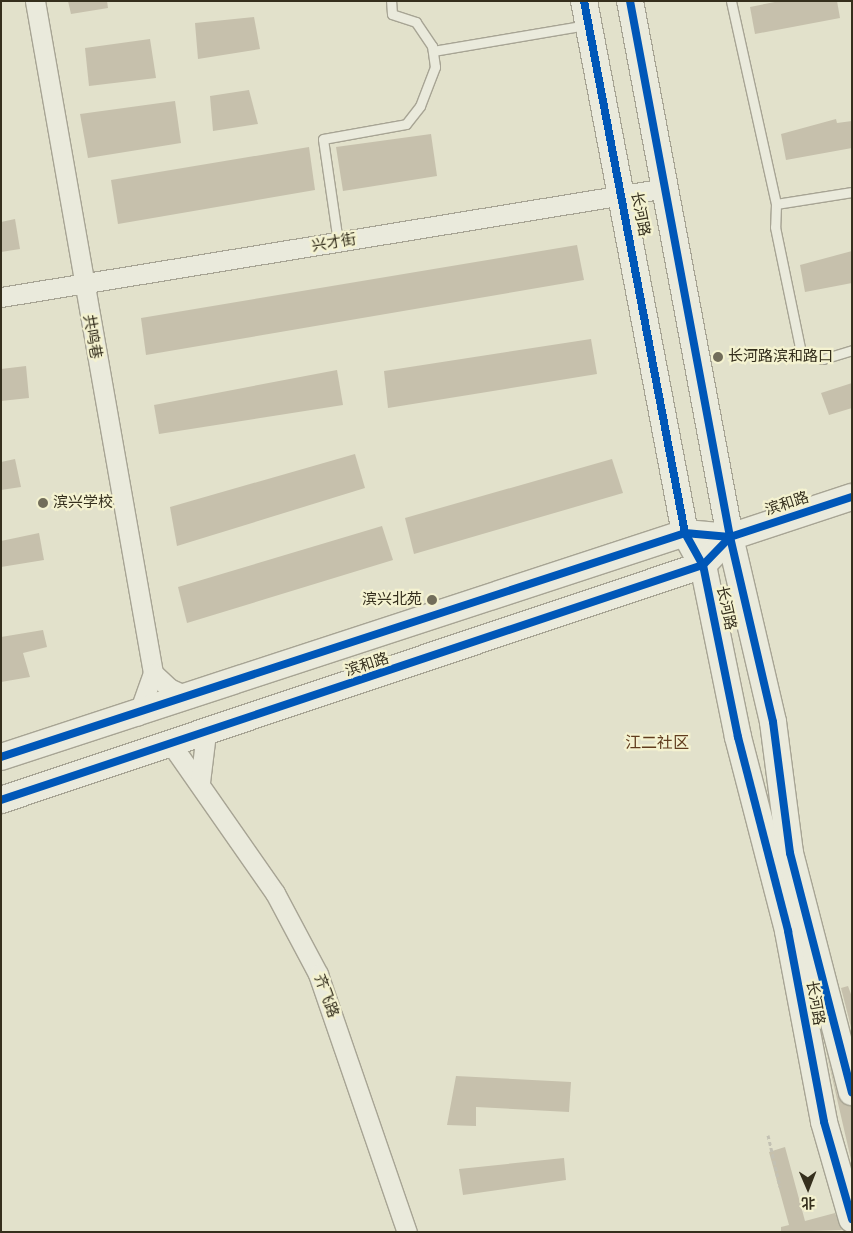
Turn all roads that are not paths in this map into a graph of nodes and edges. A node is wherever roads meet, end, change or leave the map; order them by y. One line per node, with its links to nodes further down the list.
1 (35, 1): 12 (street, 共鸣巷)
2 (391, 1): 6 (lane)
3 (630, 1): 7 (main road, 长河路)
4 (731, 1): 10 (lane)
5 (586, 13): 6 (lane); 9 (main road, 长河路)
6 (433, 51): 11 (lane)
7 (666, 188): 9 (street, 兴才街); 17 (main road, 长河路)
8 (852, 192): 10 (lane)
9 (623, 198): 11 (street, 兴才街); 16 (main road, 长河路)
10 (776, 204): 14 (lane)
11 (338, 242): 12 (street, 兴才街)
12 (82, 283): 13 (street, 兴才街); 19 (street, 共鸣巷)
13 (1, 297)
14 (852, 350)
15 (852, 497): 17 (main road, 滨和路)
16 (685, 533): 17 (main road, 滨和路); 18 (main road, 长河路); 20 (main road, 滨和路)
17 (730, 537): 18 (main road, 滨和路); 27 (main road, 长河路)
18 (703, 565): 22 (main road, 滨和路); 28 (main road, 长河路)
19 (154, 673): 20 (street); 21 (street)
20 (190, 698): 21 (main road, 滨和路)
21 (138, 715): 24 (main road, 滨和路)
22 (206, 733): 23 (main road, 滨和路); 25 (street)
23 (171, 744): 25 (street, 齐飞路); 26 (main road, 滨和路)
24 (1, 757)
25 (200, 782): 29 (street, 齐飞路)
26 (1, 800)
27 (852, 1092)
28 (852, 1219)
29 (407, 1232)

